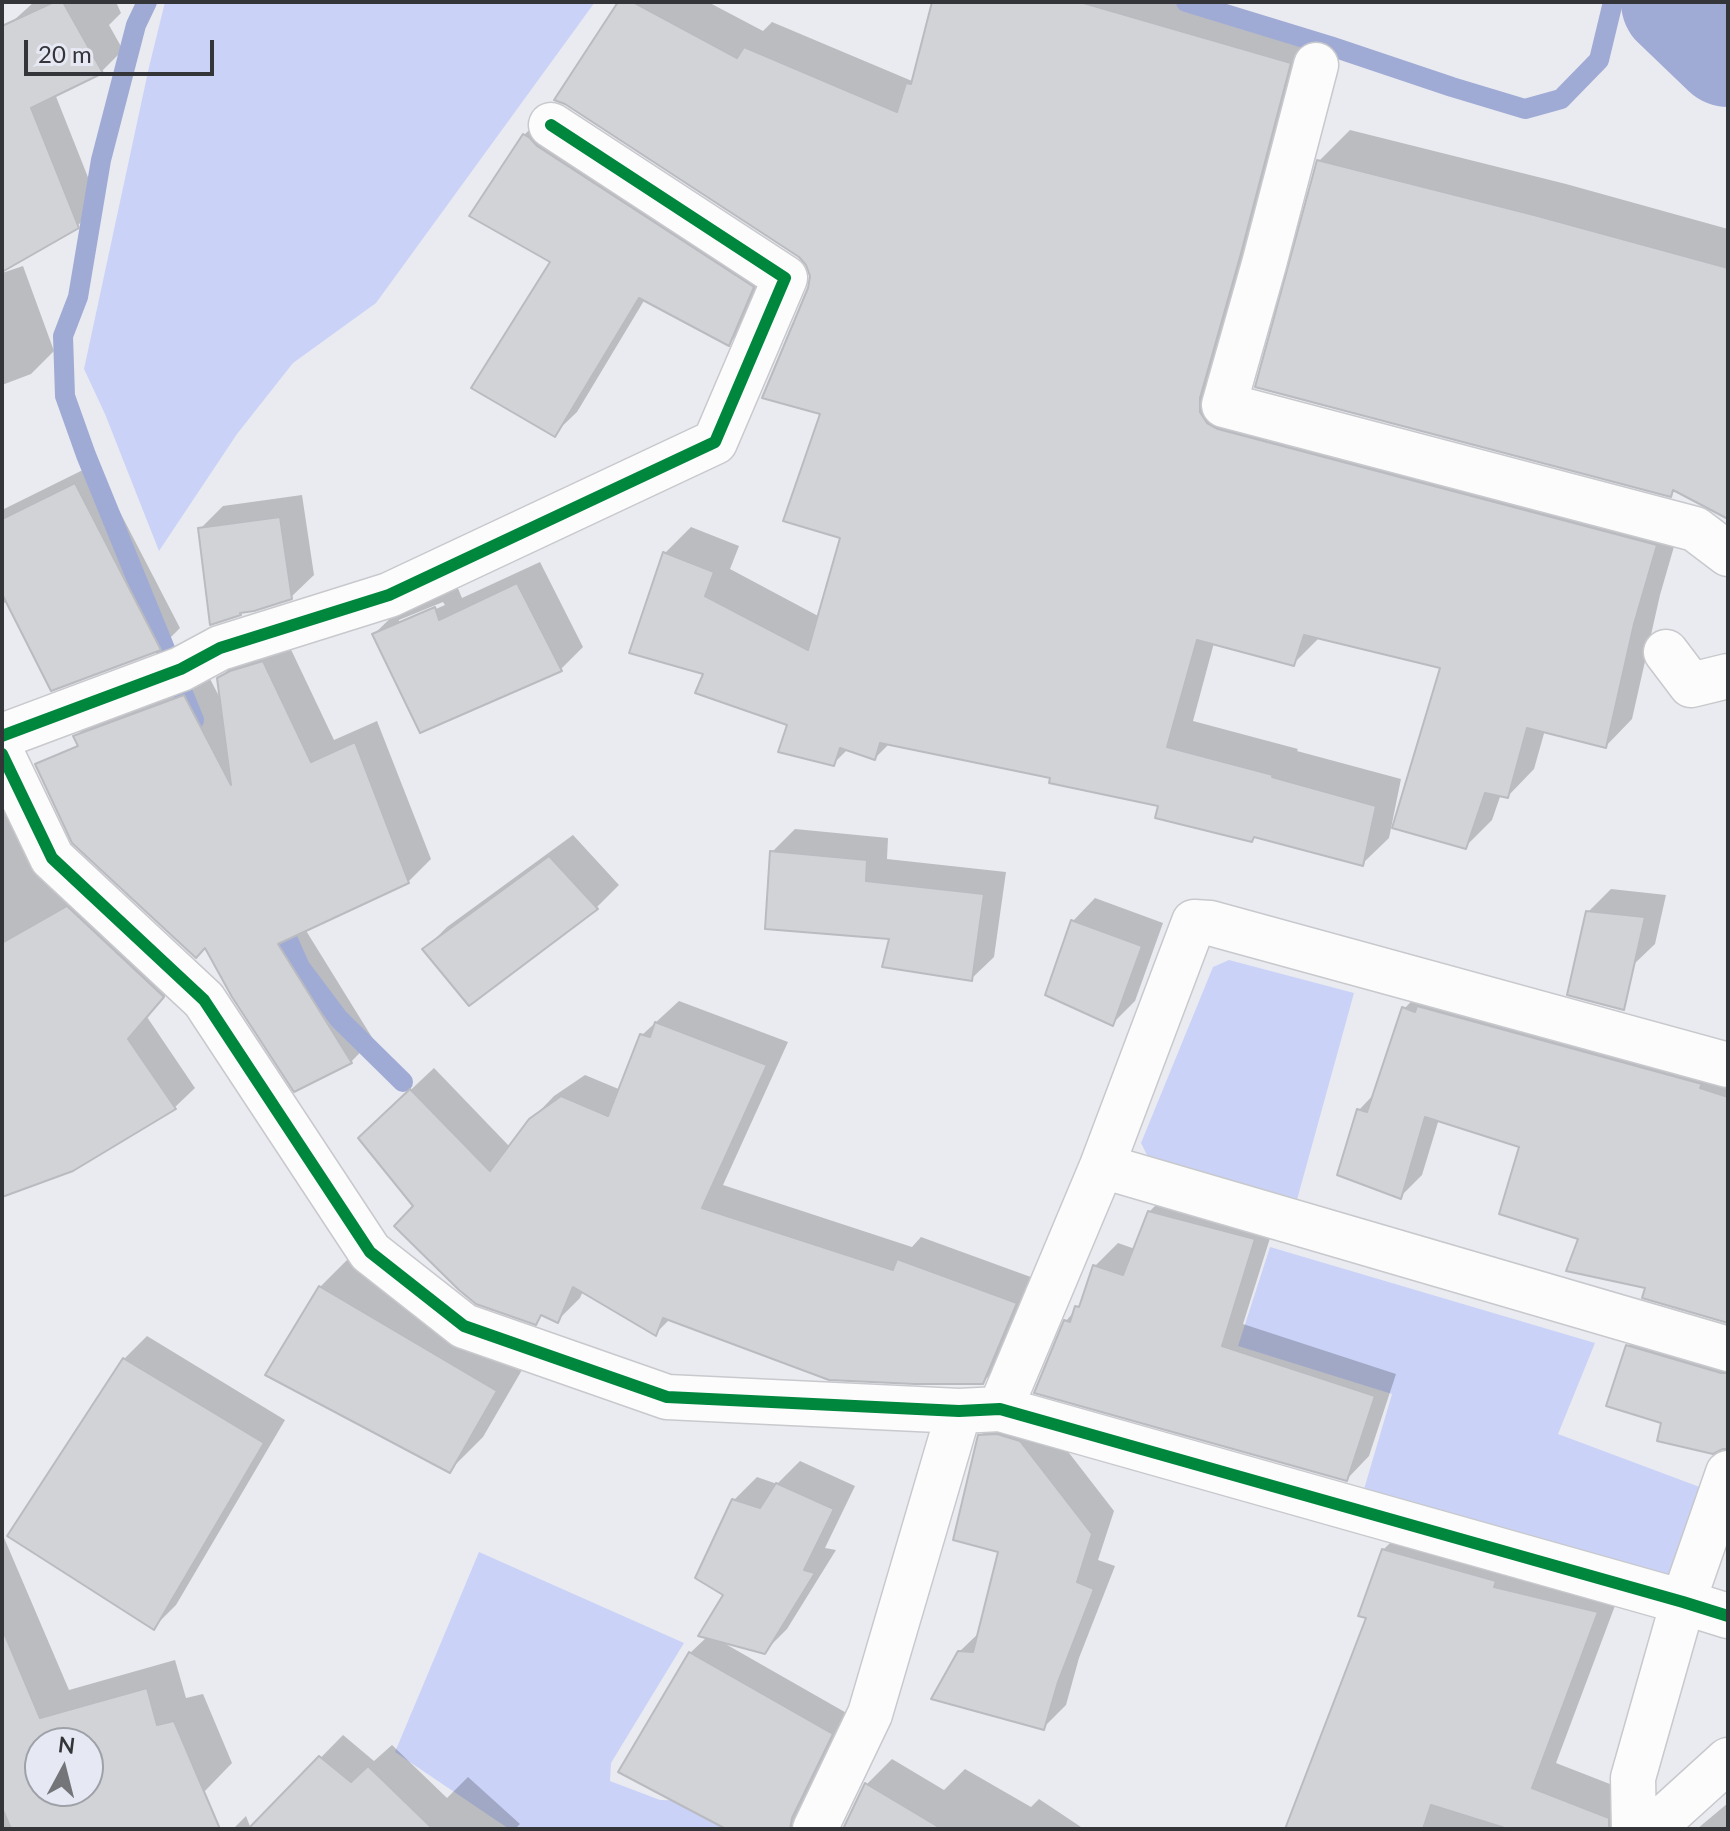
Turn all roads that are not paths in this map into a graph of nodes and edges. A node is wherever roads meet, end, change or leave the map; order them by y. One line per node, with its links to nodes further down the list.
1 (1316, 65): 3 (street)
2 (551, 125): 6 (street)
3 (1728, 554)
4 (1666, 652): 5 (street)
5 (1728, 676)
6 (2, 736)
7 (2, 754): 11 (street)
8 (1728, 1065): 9 (street)
9 (1102, 1166): 10 (street); 11 (street)
10 (1728, 1349)
11 (979, 1410): 13 (street); 16 (street)
12 (1728, 1473): 13 (street)
13 (1683, 1602): 14 (street); 17 (street)
14 (1728, 1616)
15 (1728, 1760): 18 (street)
16 (815, 1829)
17 (1634, 1829)
18 (1652, 1829)

